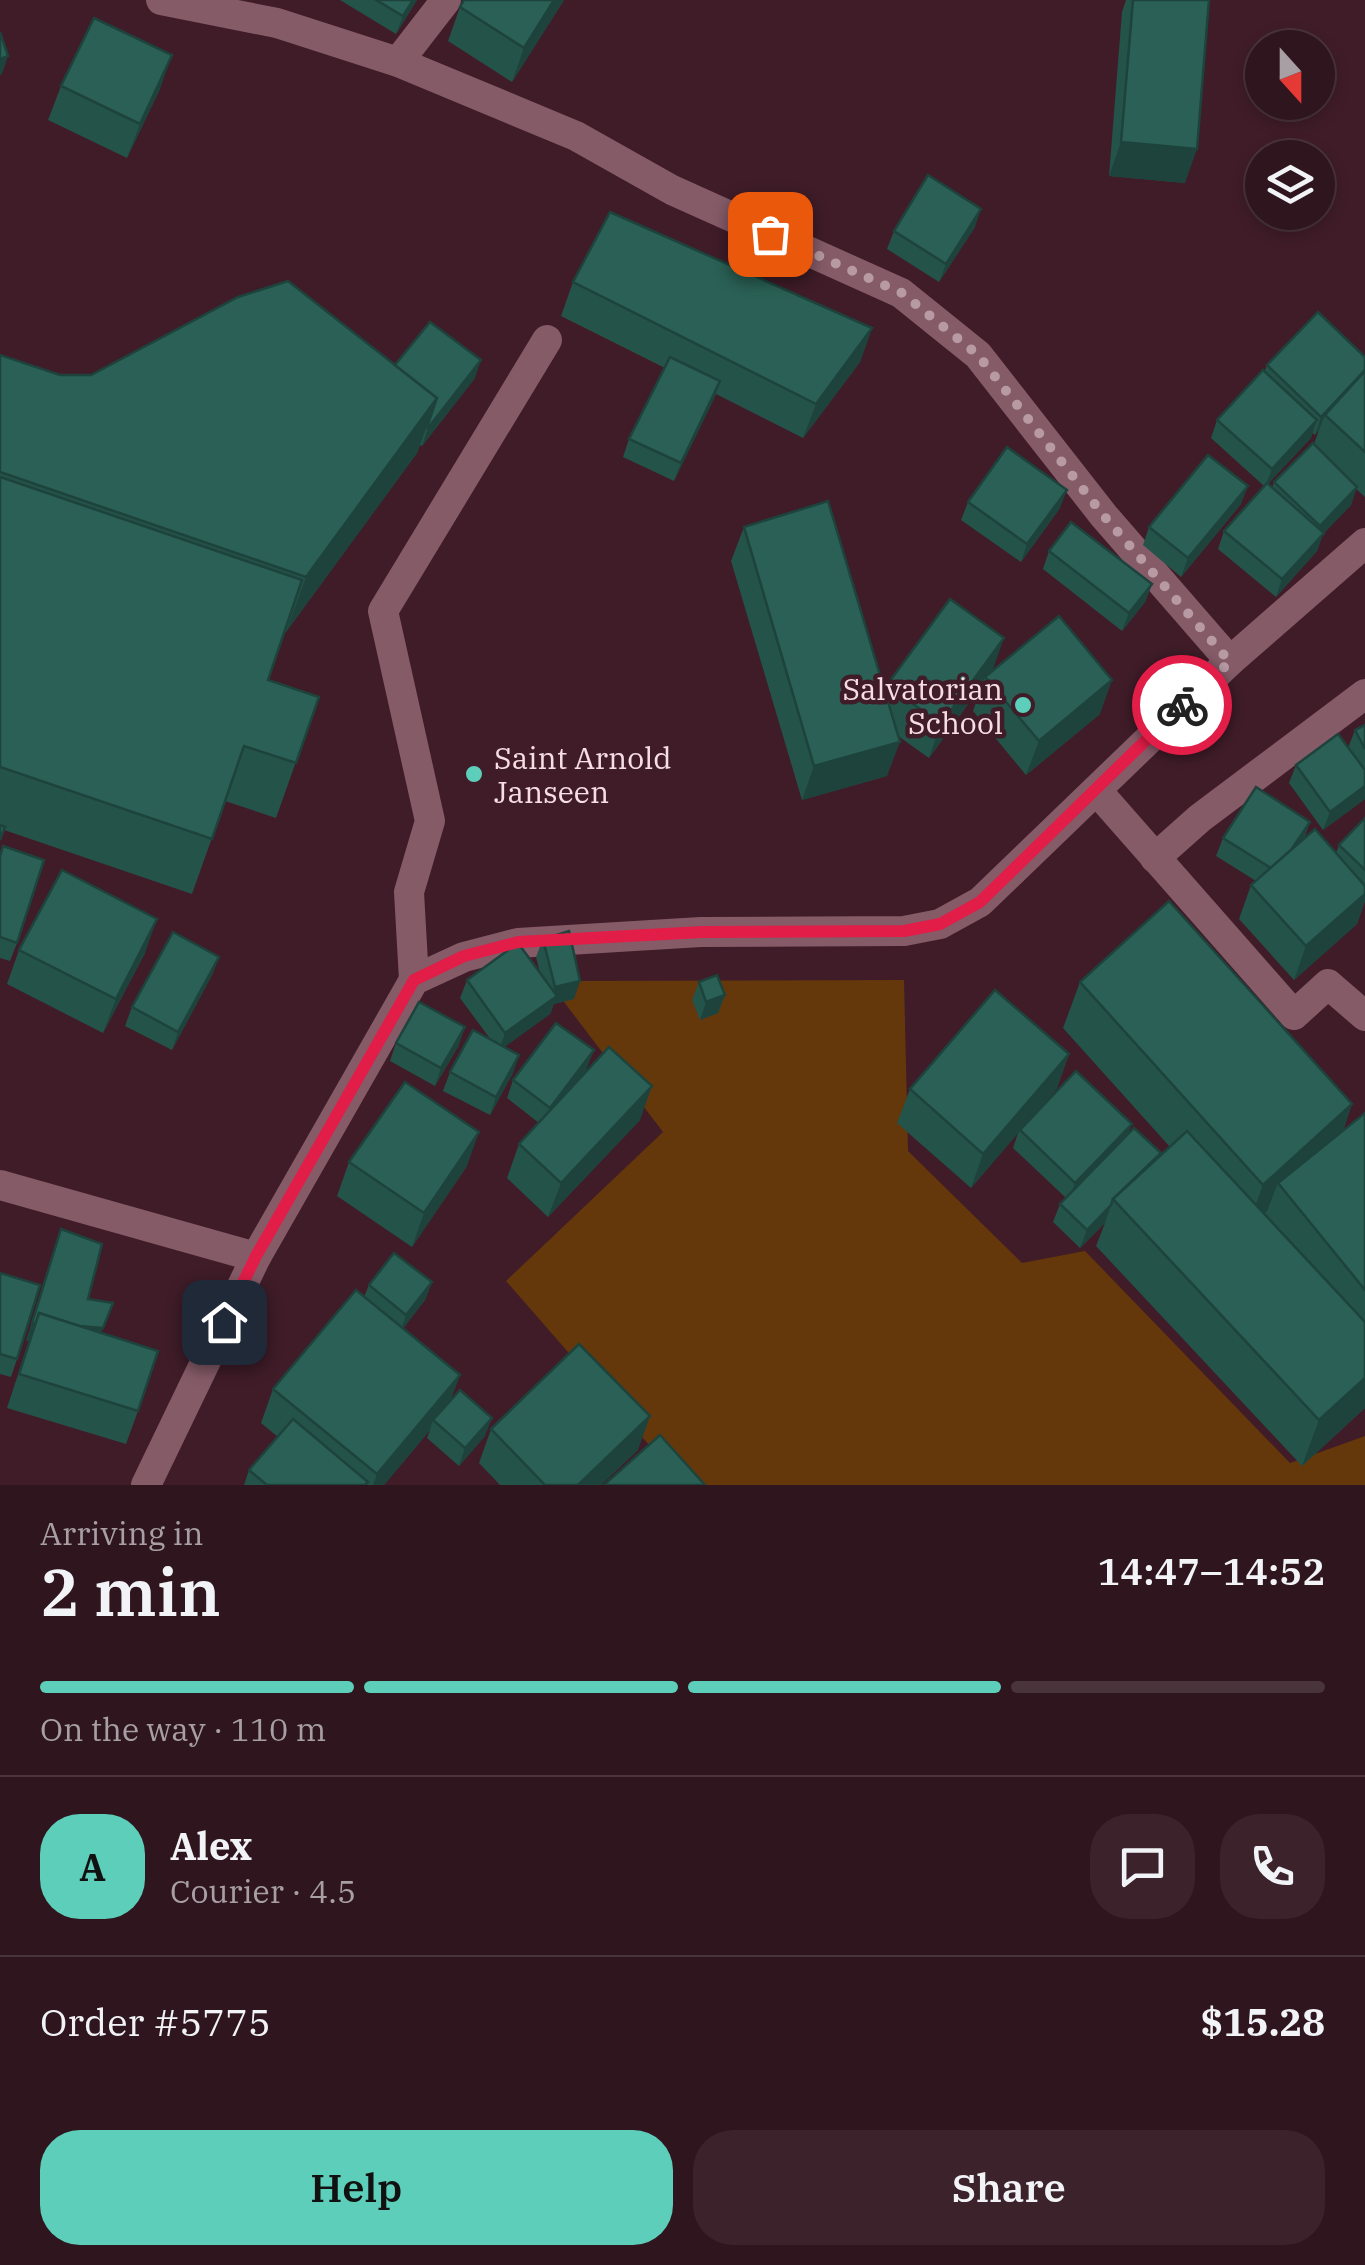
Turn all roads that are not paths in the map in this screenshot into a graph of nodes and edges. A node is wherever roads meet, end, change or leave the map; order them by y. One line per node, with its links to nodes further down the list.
1 (162, 0): 3 (street)
2 (446, 0): 3 (street)
3 (398, 62): 6 (street)
4 (546, 340): 10 (street)
5 (1365, 543): 6 (street)
6 (1230, 662): 8 (street)
7 (1365, 694): 9 (street)
8 (1096, 791): 9 (street); 10 (street)
9 (1155, 858): 11 (street)
10 (414, 980): 13 (street)
11 (1365, 1016)
12 (0, 1185): 13 (street)
13 (256, 1256): 14 (street)
14 (146, 1485)

